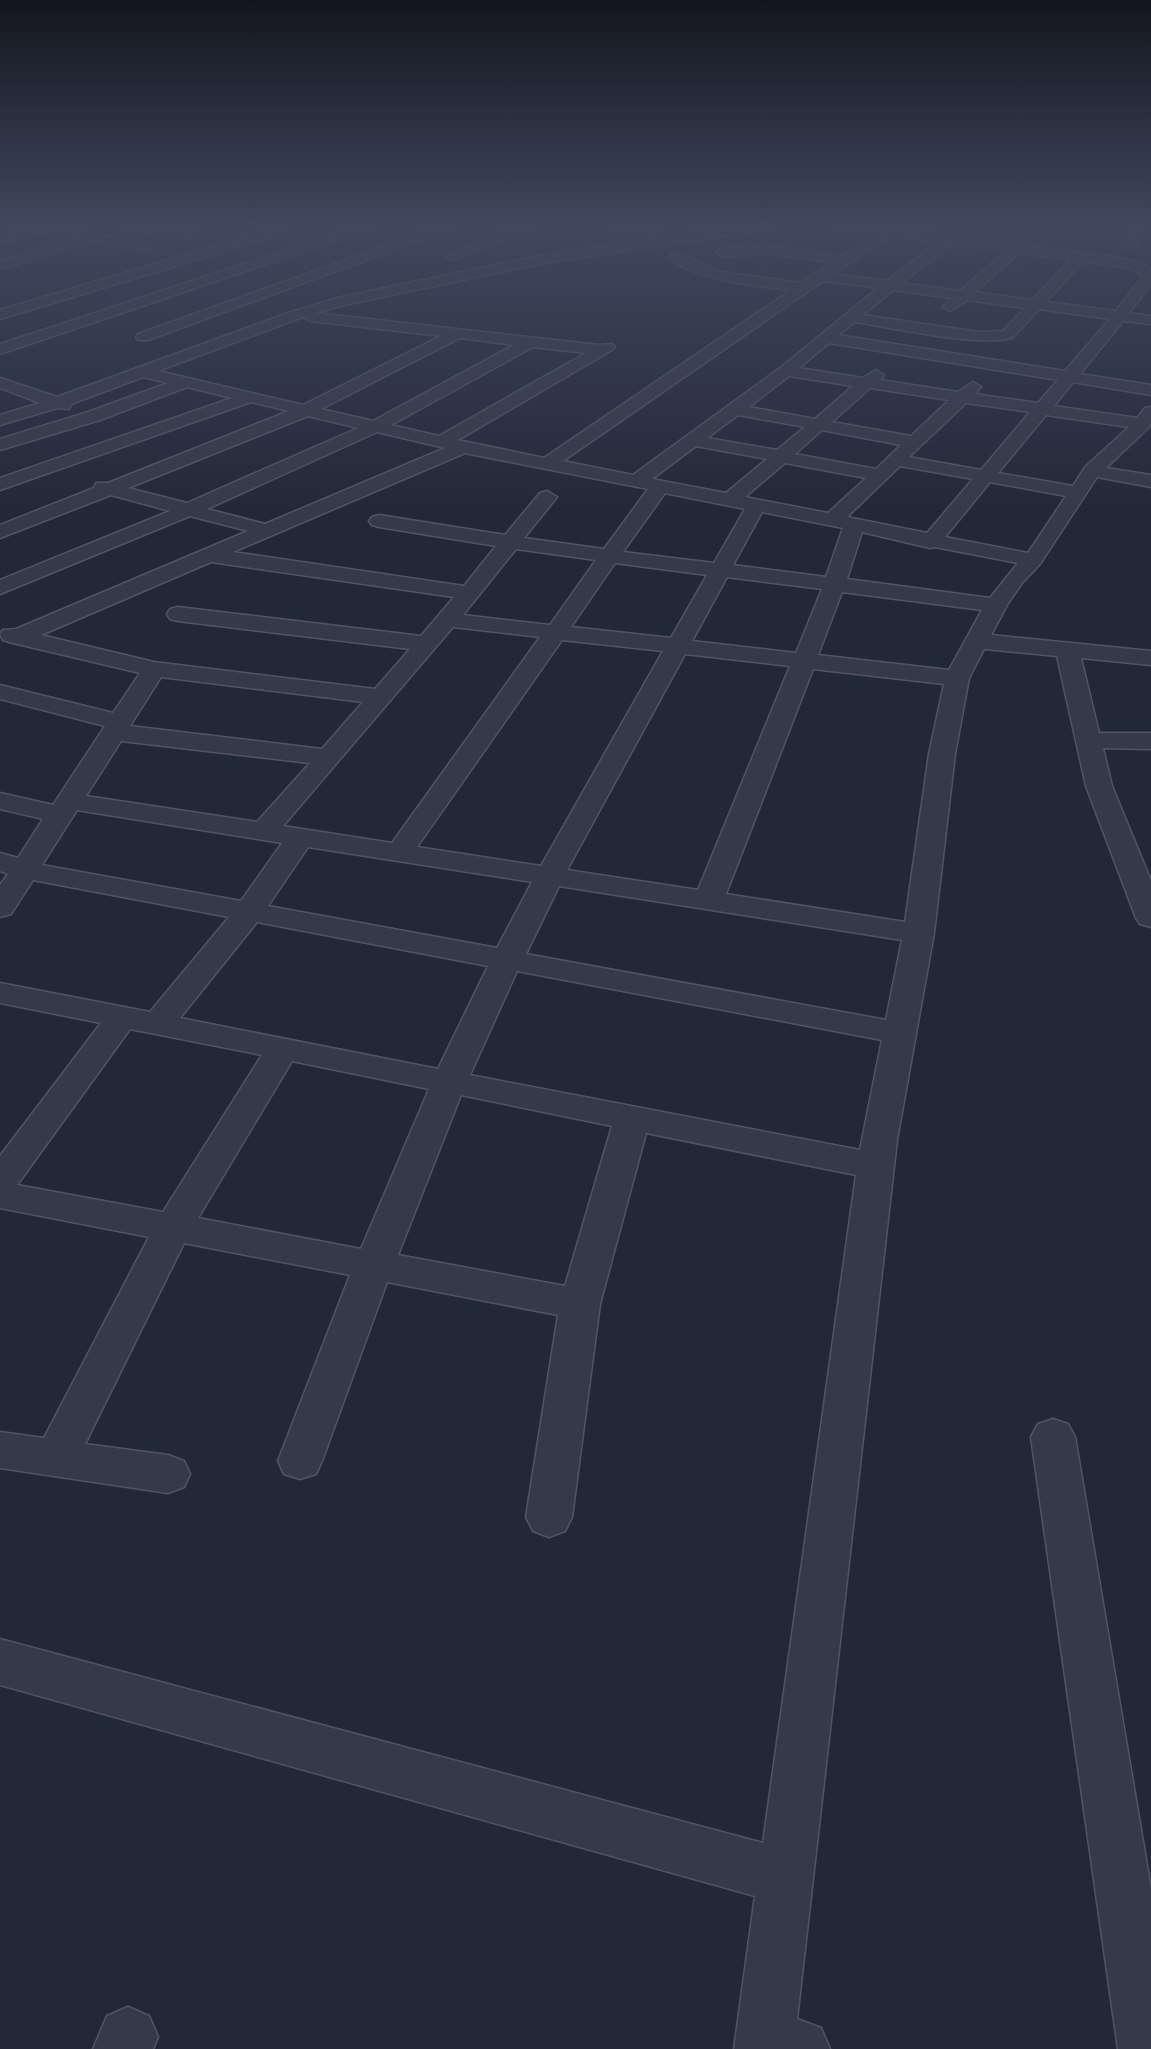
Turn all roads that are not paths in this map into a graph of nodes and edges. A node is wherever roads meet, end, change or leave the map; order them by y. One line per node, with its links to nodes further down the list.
1 (90, 321): 11 (street)
2 (182, 321): 24 (street)
3 (281, 321): 24 (street)
4 (335, 321): 17 (street)
5 (753, 321): 53 (street)
6 (847, 321): 20 (street)
7 (877, 321): 13 (street)
8 (936, 321): 13 (street)
9 (1022, 321): 12 (street); 13 (street)
10 (1116, 321): 16 (street)
11 (80, 324): 15 (street); 21 (street)
12 (1043, 324)
13 (929, 328)
14 (1086, 329): 16 (street)
15 (111, 330)
16 (1107, 332): 18 (street); 30 (street)
17 (458, 334): 22 (street); 40 (street)
18 (1129, 335)
19 (620, 337): 25 (street)
20 (826, 338): 26 (street); 28 (street)
21 (8, 342): 23 (street)
22 (530, 342): 25 (street); 44 (street)
23 (0, 349)
24 (203, 350): 29 (street)
25 (602, 350): 48 (street)
26 (910, 351): 27 (street); 33 (street)
27 (999, 364): 30 (street); 35 (street)
28 (785, 371): 33 (street); 37 (street)
29 (142, 372): 31 (street); 36 (street)
30 (1070, 376): 38 (street); 39 (street)
31 (186, 382): 34 (street); 41 (street)
32 (0, 383): 36 (street)
33 (864, 383): 35 (street); 43 (street)
34 (251, 397): 40 (street); 45 (street)
35 (962, 397): 39 (street); 49 (street)
36 (57, 403): 41 (street); 42 (street)
37 (734, 409): 43 (street); 47 (street)
38 (1148, 409): 39 (street); 58 (street)
39 (1043, 410): 56 (street)
40 (306, 411): 44 (street); 62 (street)
41 (94, 416): 45 (street); 46 (street)
42 (0, 420)
43 (815, 424): 49 (street); 51 (street)
44 (374, 427): 48 (street); 65 (street)
45 (146, 434): 54 (street)
46 (5, 440)
47 (692, 440): 51 (street); 59 (street)
48 (442, 442): 50 (street)
49 (914, 442): 52 (street)
50 (463, 447): 53 (street); 68 (street)
51 (782, 457): 55 (street); 64 (street)
52 (896, 460): 55 (street); 56 (street)
53 (547, 464): 59 (street)
54 (41, 470): 60 (street); 62 (street)
55 (880, 475): 67 (street)
56 (986, 476): 58 (street); 70 (street)
57 (1151, 480): 58 (street)
58 (1084, 481): 74 (street)
59 (636, 482): 61 (street)
60 (0, 484)
61 (659, 487): 64 (street); 73 (street)
62 (110, 489): 65 (street); 69 (street)
63 (547, 497): 71 (street)
64 (743, 504): 67 (street); 75 (street)
65 (186, 510): 68 (street); 77 (street)
66 (379, 521): 71 (street)
67 (842, 524): 70 (street); 76 (street)
68 (265, 530): 72 (street)
69 (0, 532)
70 (930, 542): 74 (street)
71 (510, 544): 73 (street); 78 (street)
72 (207, 555): 78 (street); 83 (street)
73 (612, 556): 75 (street); 82 (street)
74 (1033, 560): 79 (street)
75 (723, 569): 76 (street); 86 (street)
76 (835, 583): 79 (street); 89 (street)
77 (0, 588)
78 (470, 593): 81 (street)
79 (996, 605): 84 (street)
80 (178, 614): 85 (street)
81 (448, 620): 82 (street); 85 (street)
82 (556, 632): 86 (street); 103 (street)
83 (9, 635): 90 (street)
84 (977, 641): 87 (street); 91 (street)
85 (427, 644): 93 (street)
86 (676, 646): 89 (street); 105 (street)
87 (1067, 650): 88 (street); 96 (street)
88 (1151, 658)
89 (804, 661): 91 (street); 106 (street)
90 (154, 669): 93 (street); 95 (street)
91 (957, 678): 110 (street)
92 (11, 694): 94 (street); 95 (street)
93 (381, 698): 98 (street)
94 (0, 709)
95 (116, 727): 98 (street); 100 (street)
96 (1088, 740): 97 (street); 109 (street)
97 (1151, 741)
98 (328, 757): 101 (street)
99 (0, 801): 100 (street)
100 (64, 808): 101 (street); 104 (street)
101 (265, 830): 102 (street)
102 (301, 836): 103 (street); 108 (street)
103 (399, 851): 105 (street)
104 (13, 866): 107 (street); 108 (street)
105 (550, 875): 106 (street); 111 (street)
106 (709, 900): 110 (street)
107 (0, 908)
108 (249, 912): 111 (street); 114 (street)
109 (1151, 918)
110 (920, 933): 115 (street)
111 (507, 960): 115 (street); 117 (street)
112 (0, 993): 113 (street)
113 (122, 1017): 114 (street); 120 (street)
114 (158, 1024): 116 (street)
115 (900, 1033): 119 (street)
116 (283, 1049): 117 (street); 122 (street)
117 (449, 1082): 118 (street); 123 (street)
118 (632, 1118): 119 (street); 124 (street)
119 (875, 1166): 132 (street)
120 (0, 1182)
121 (0, 1195): 122 (street)
122 (173, 1227): 123 (street); 127 (street)
123 (374, 1265): 124 (street); 128 (street)
124 (580, 1304): 130 (street)
125 (1053, 1437): 134 (street)
126 (0, 1450): 127 (street)
127 (56, 1458): 129 (street)
128 (300, 1461)
129 (168, 1474)
130 (549, 1517)
131 (0, 1662): 132 (street)
132 (786, 1877): 133 (street)
133 (776, 2048)
134 (1148, 2049)

